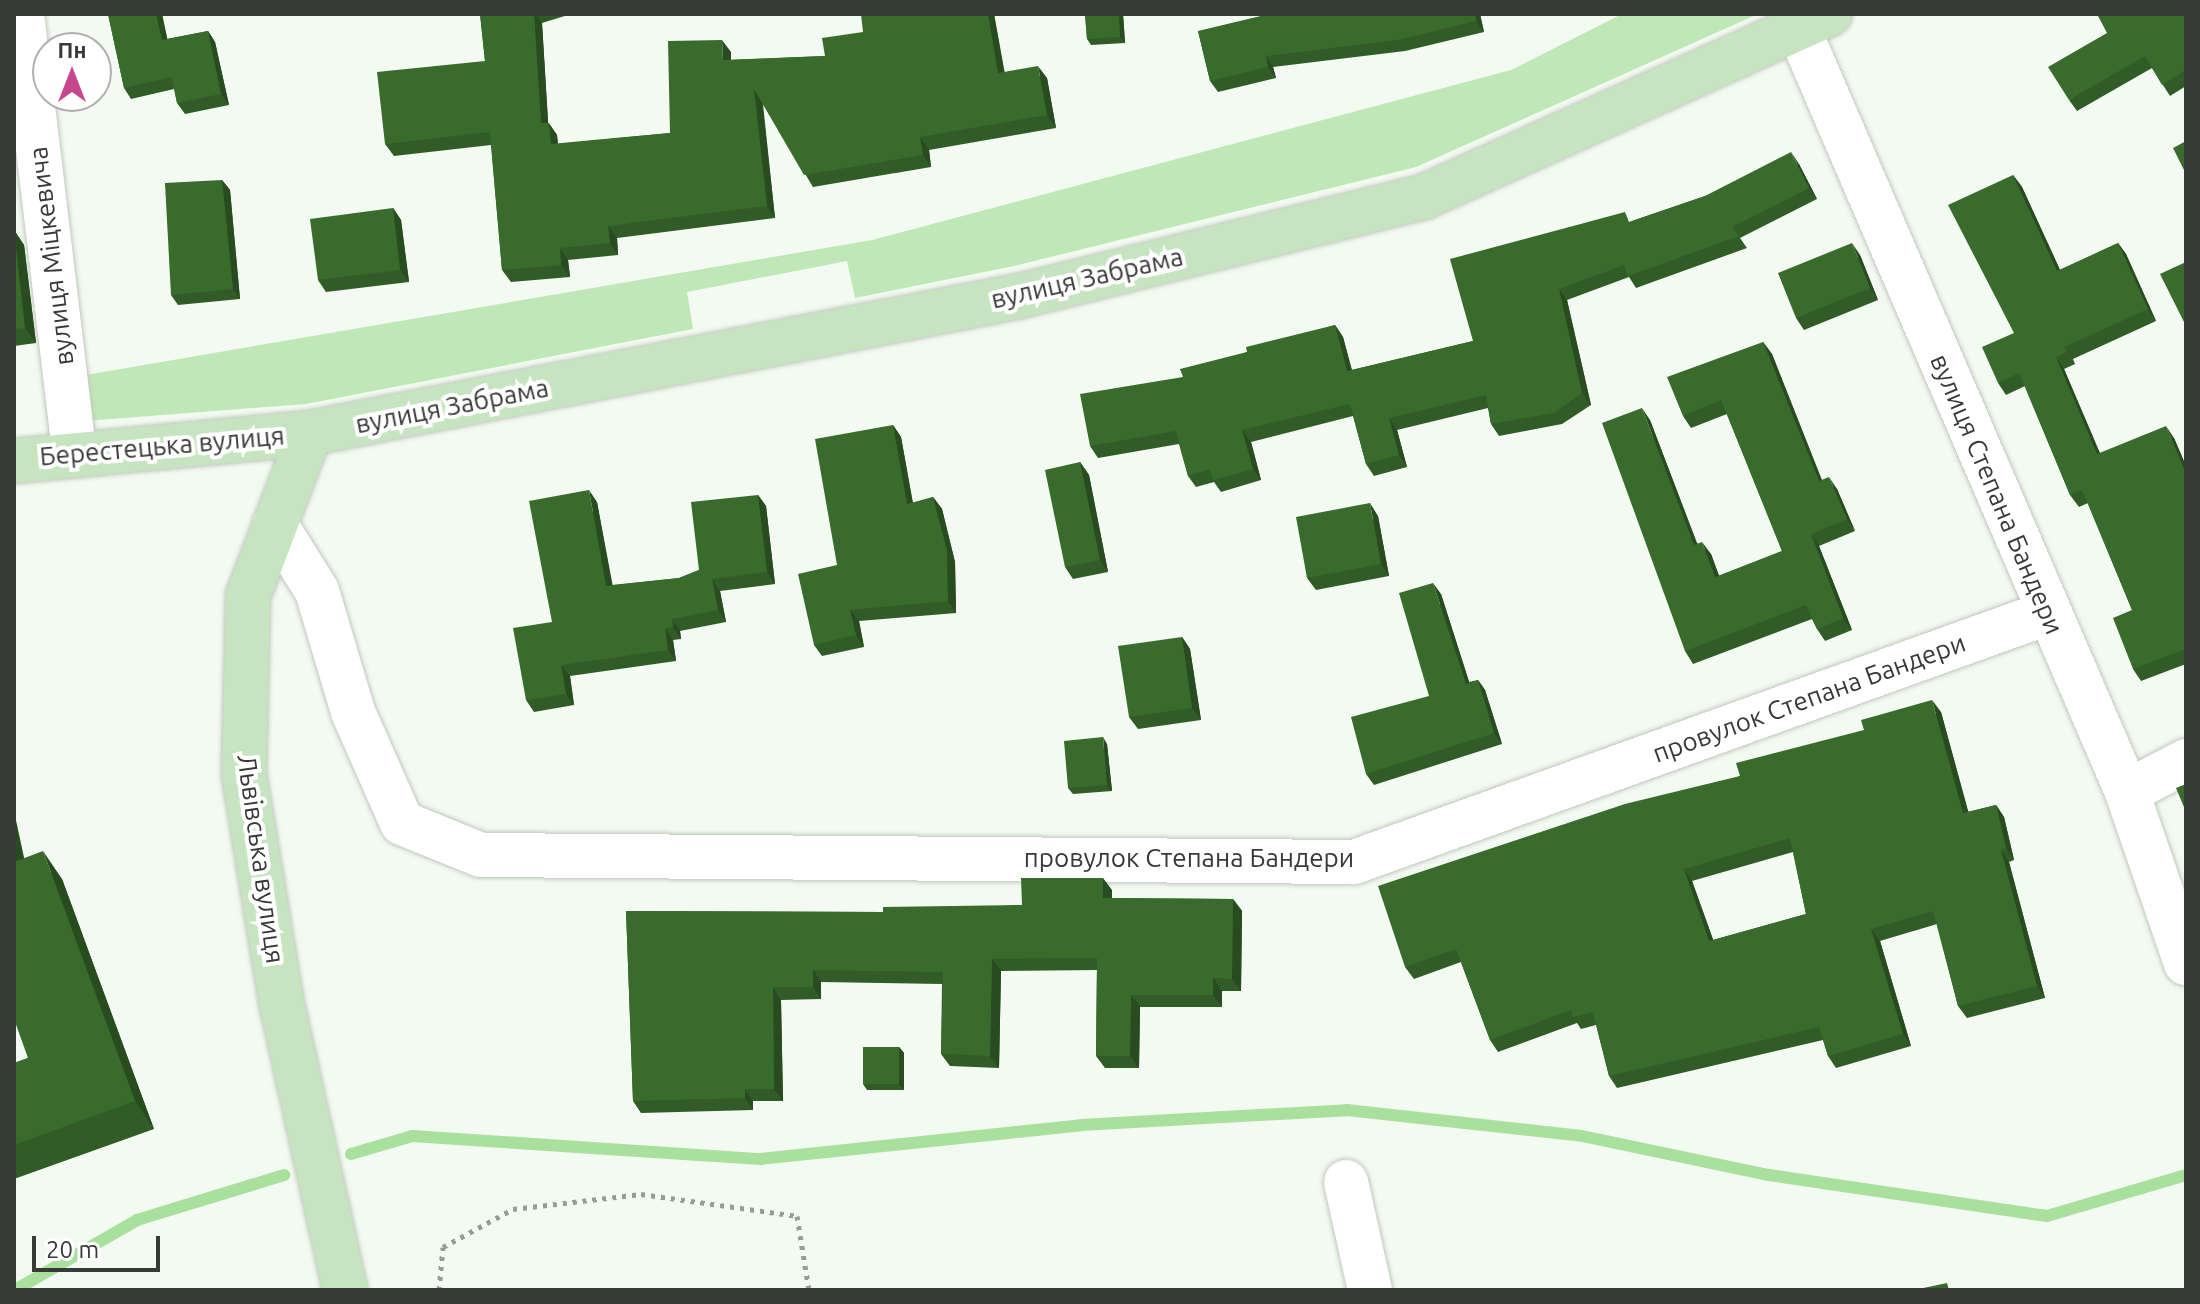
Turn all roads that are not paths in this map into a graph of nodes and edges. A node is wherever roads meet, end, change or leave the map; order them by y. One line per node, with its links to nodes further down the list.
1 (22, 14): 4 (street, вулиця Міцкевича)
2 (1807, 19): 3 (main road, вулиця Забрама); 7 (street, вулиця Степана Бандери)
3 (310, 433): 4 (main road, Берестецька вулиця); 6 (main road, Львівська вулиця)
4 (74, 451): 5 (main road, Берестецька вулиця)
5 (14, 461)
6 (275, 524): 7 (street, провулок Степана Бандери); 12 (main road, Львівська вулиця)
7 (2047, 613): 9 (street, вулиця Степана Бандери)
8 (2186, 761): 9 (street)
9 (2127, 792): 10 (street, вулиця Степана Бандери)
10 (2186, 963)
11 (1346, 1182): 13 (street)
12 (345, 1290)
13 (1370, 1290)

